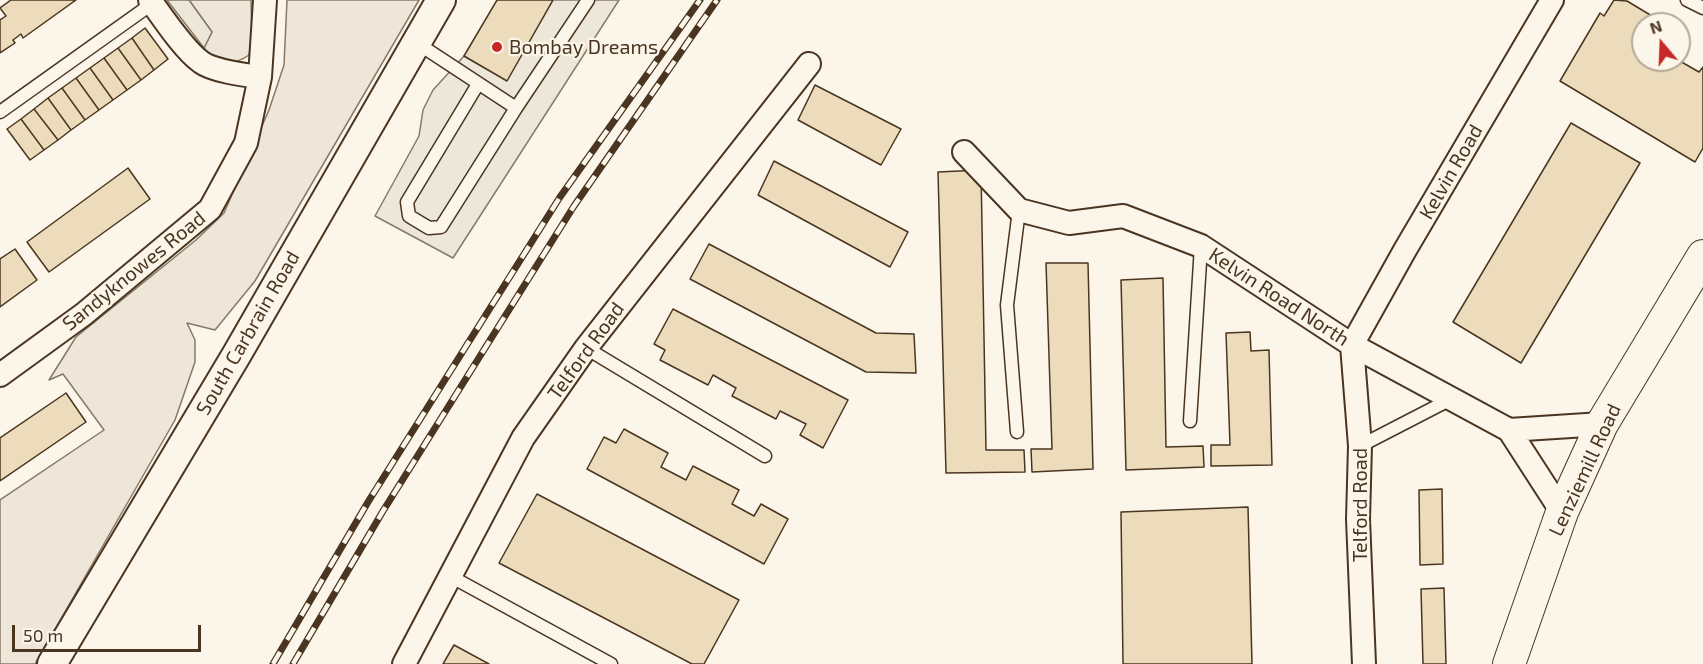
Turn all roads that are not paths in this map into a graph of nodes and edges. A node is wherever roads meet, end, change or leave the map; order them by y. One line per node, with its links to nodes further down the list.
1 (265, 0): 10 (street, Sandyknowes Road)
2 (441, 0): 8 (street, South Carbrain Road)
3 (588, 0): 12 (lane)
4 (1552, 0): 18 (street, Kelvin Road)
5 (1687, 0): 7 (lane)
6 (152, 2): 10 (street); 13 (lane)
7 (1703, 8)
8 (417, 43): 11 (lane); 30 (street, South Carbrain Road)
9 (809, 64): 19 (street, Telford Road)
10 (260, 77): 20 (street, Sandyknowes Road)
11 (478, 84): 12 (lane); 12 (lane)
12 (516, 108)
13 (0, 112)
14 (964, 152): 15 (street)
15 (1019, 210): 16 (street, Kelvin Road North); 25 (lane)
16 (1201, 246): 18 (street, Kelvin Road North); 22 (lane)
17 (1703, 256): 23 (main road, Lenziemill Road)
18 (1352, 345): 21 (street, Kelvin Road North); 26 (street, Telford Road)
19 (586, 348): 27 (lane); 29 (street, Telford Road)
20 (0, 375)
21 (1451, 399): 24 (street, Kelvin Road North); 26 (lane)
22 (1190, 421)
23 (1602, 424): 24 (street); 28 (main road, Lenziemill Road)
24 (1509, 430): 28 (street, Kelvin Road North)
25 (1017, 432)
26 (1360, 446): 33 (street, Telford Road)
27 (765, 456)
28 (1562, 512): 34 (main road, Lenziemill Road)
29 (450, 576): 31 (street, Telford Road); 32 (lane)
30 (52, 664)
31 (404, 664)
32 (611, 664)
33 (1364, 664)
34 (1509, 664)

